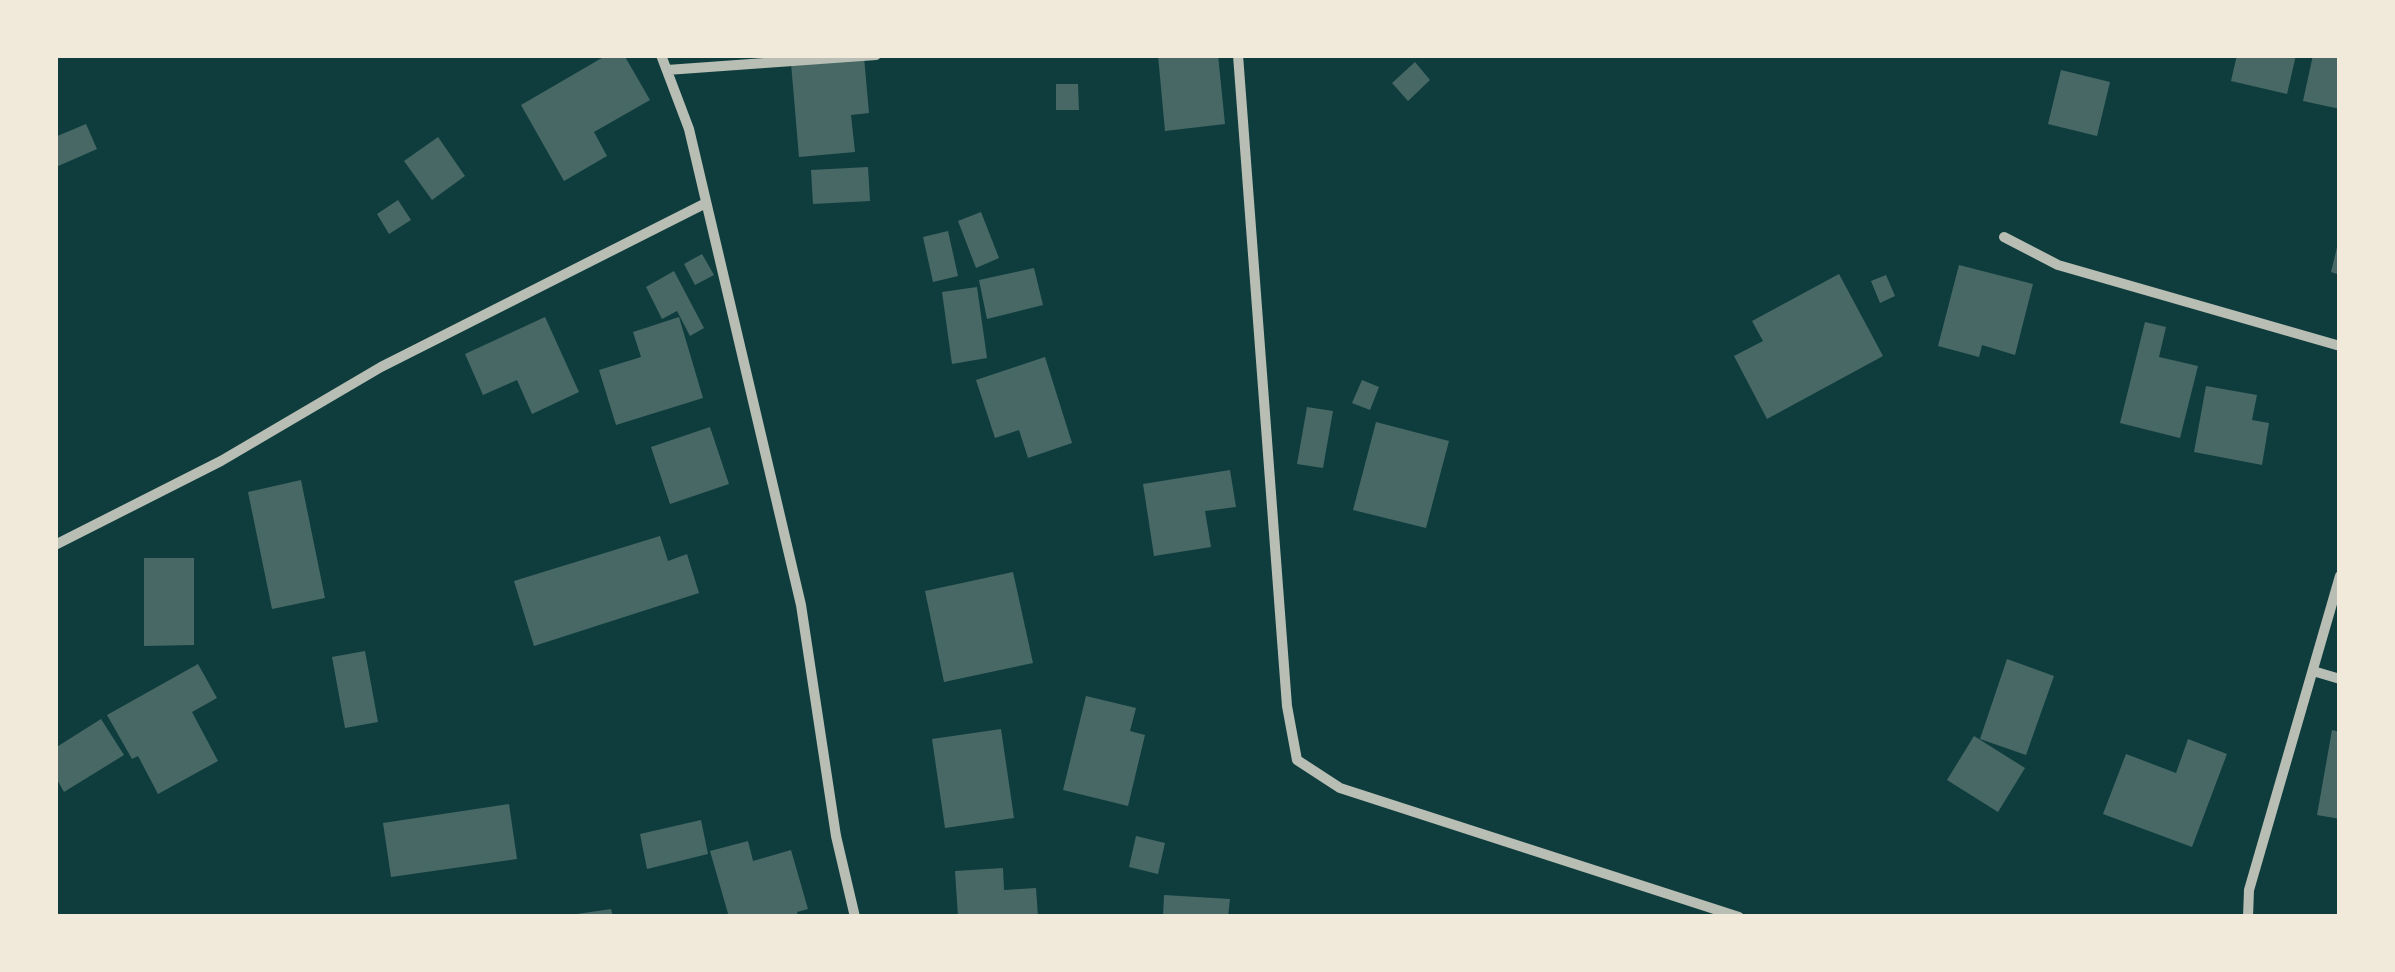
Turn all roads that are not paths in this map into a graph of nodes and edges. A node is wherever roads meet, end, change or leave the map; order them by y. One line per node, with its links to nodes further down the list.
1 (661, 55): 4 (street)
2 (876, 55): 4 (street)
3 (1238, 55): 13 (street)
4 (667, 70): 5 (street)
5 (706, 203): 8 (street); 12 (street)
6 (2004, 237): 7 (street)
7 (2340, 346)
8 (55, 545)
9 (2340, 576): 10 (street)
10 (2312, 671): 11 (street); 14 (street)
11 (2340, 679)
12 (855, 917)
13 (1740, 917)
14 (2246, 917)

